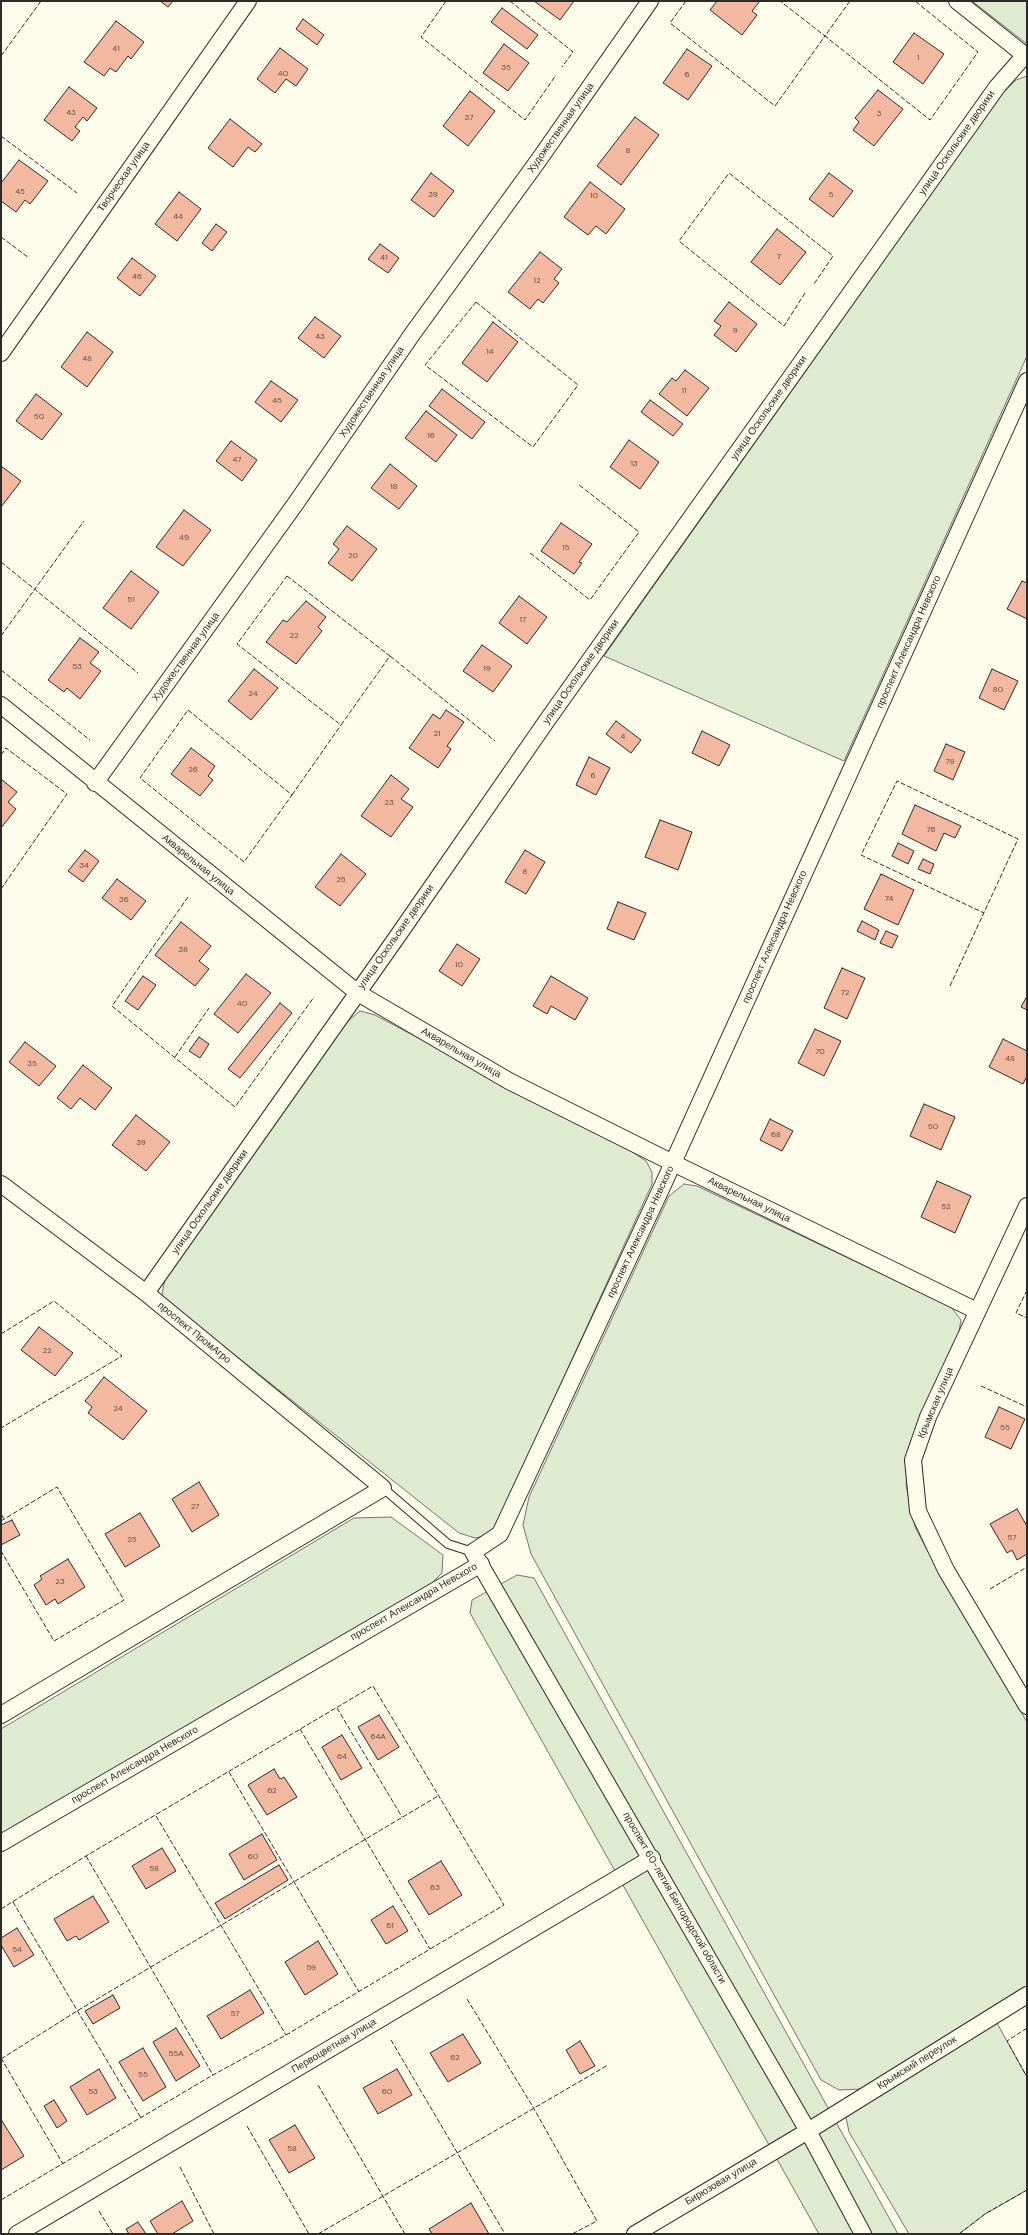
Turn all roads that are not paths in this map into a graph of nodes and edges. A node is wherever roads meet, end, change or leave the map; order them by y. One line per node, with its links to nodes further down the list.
1 (248, 1): 5 (street, Творческая улица)
2 (650, 1): 8 (street, Художественная улица)
3 (957, 1): 4 (street)
4 (1026, 56): 9 (street, улица Оскольские дворики)
5 (1, 353)
6 (1027, 381): 10 (street, проспект Александра Невского)
7 (1, 705): 8 (street, Акварельная улица)
8 (95, 783): 9 (street, Акварельная улица)
9 (358, 993): 10 (street, Акварельная улица); 13 (street, улица Оскольские дворики)
10 (673, 1163): 14 (street, Акварельная улица); 16 (street, проспект Александра Невского)
11 (1, 1184): 13 (street, проспект ПромАгро)
12 (1027, 1206): 14 (street, Крымская улица)
13 (146, 1294): 15 (street, проспект ПромАгро)
14 (977, 1311): 17 (street, Крымская улица)
15 (383, 1488): 16 (lane); 18 (street)
16 (477, 1558): 19 (street, проспект Александра Невского); 20 (street, проспект 60-летия Белгородской области)
17 (1027, 1706)
18 (1, 1715)
19 (1, 1843)
20 (652, 1858): 22 (street, проспект 60-летия Белгородской области); 23 (street, Первоцветная улица)
21 (1027, 1995): 22 (street, Крымский переулок)
22 (808, 2131): 24 (street, Бирюзовая улица); 25 (street, проспект 60-летия Белгородской области)
23 (17, 2234)
24 (634, 2234)
25 (863, 2234)

